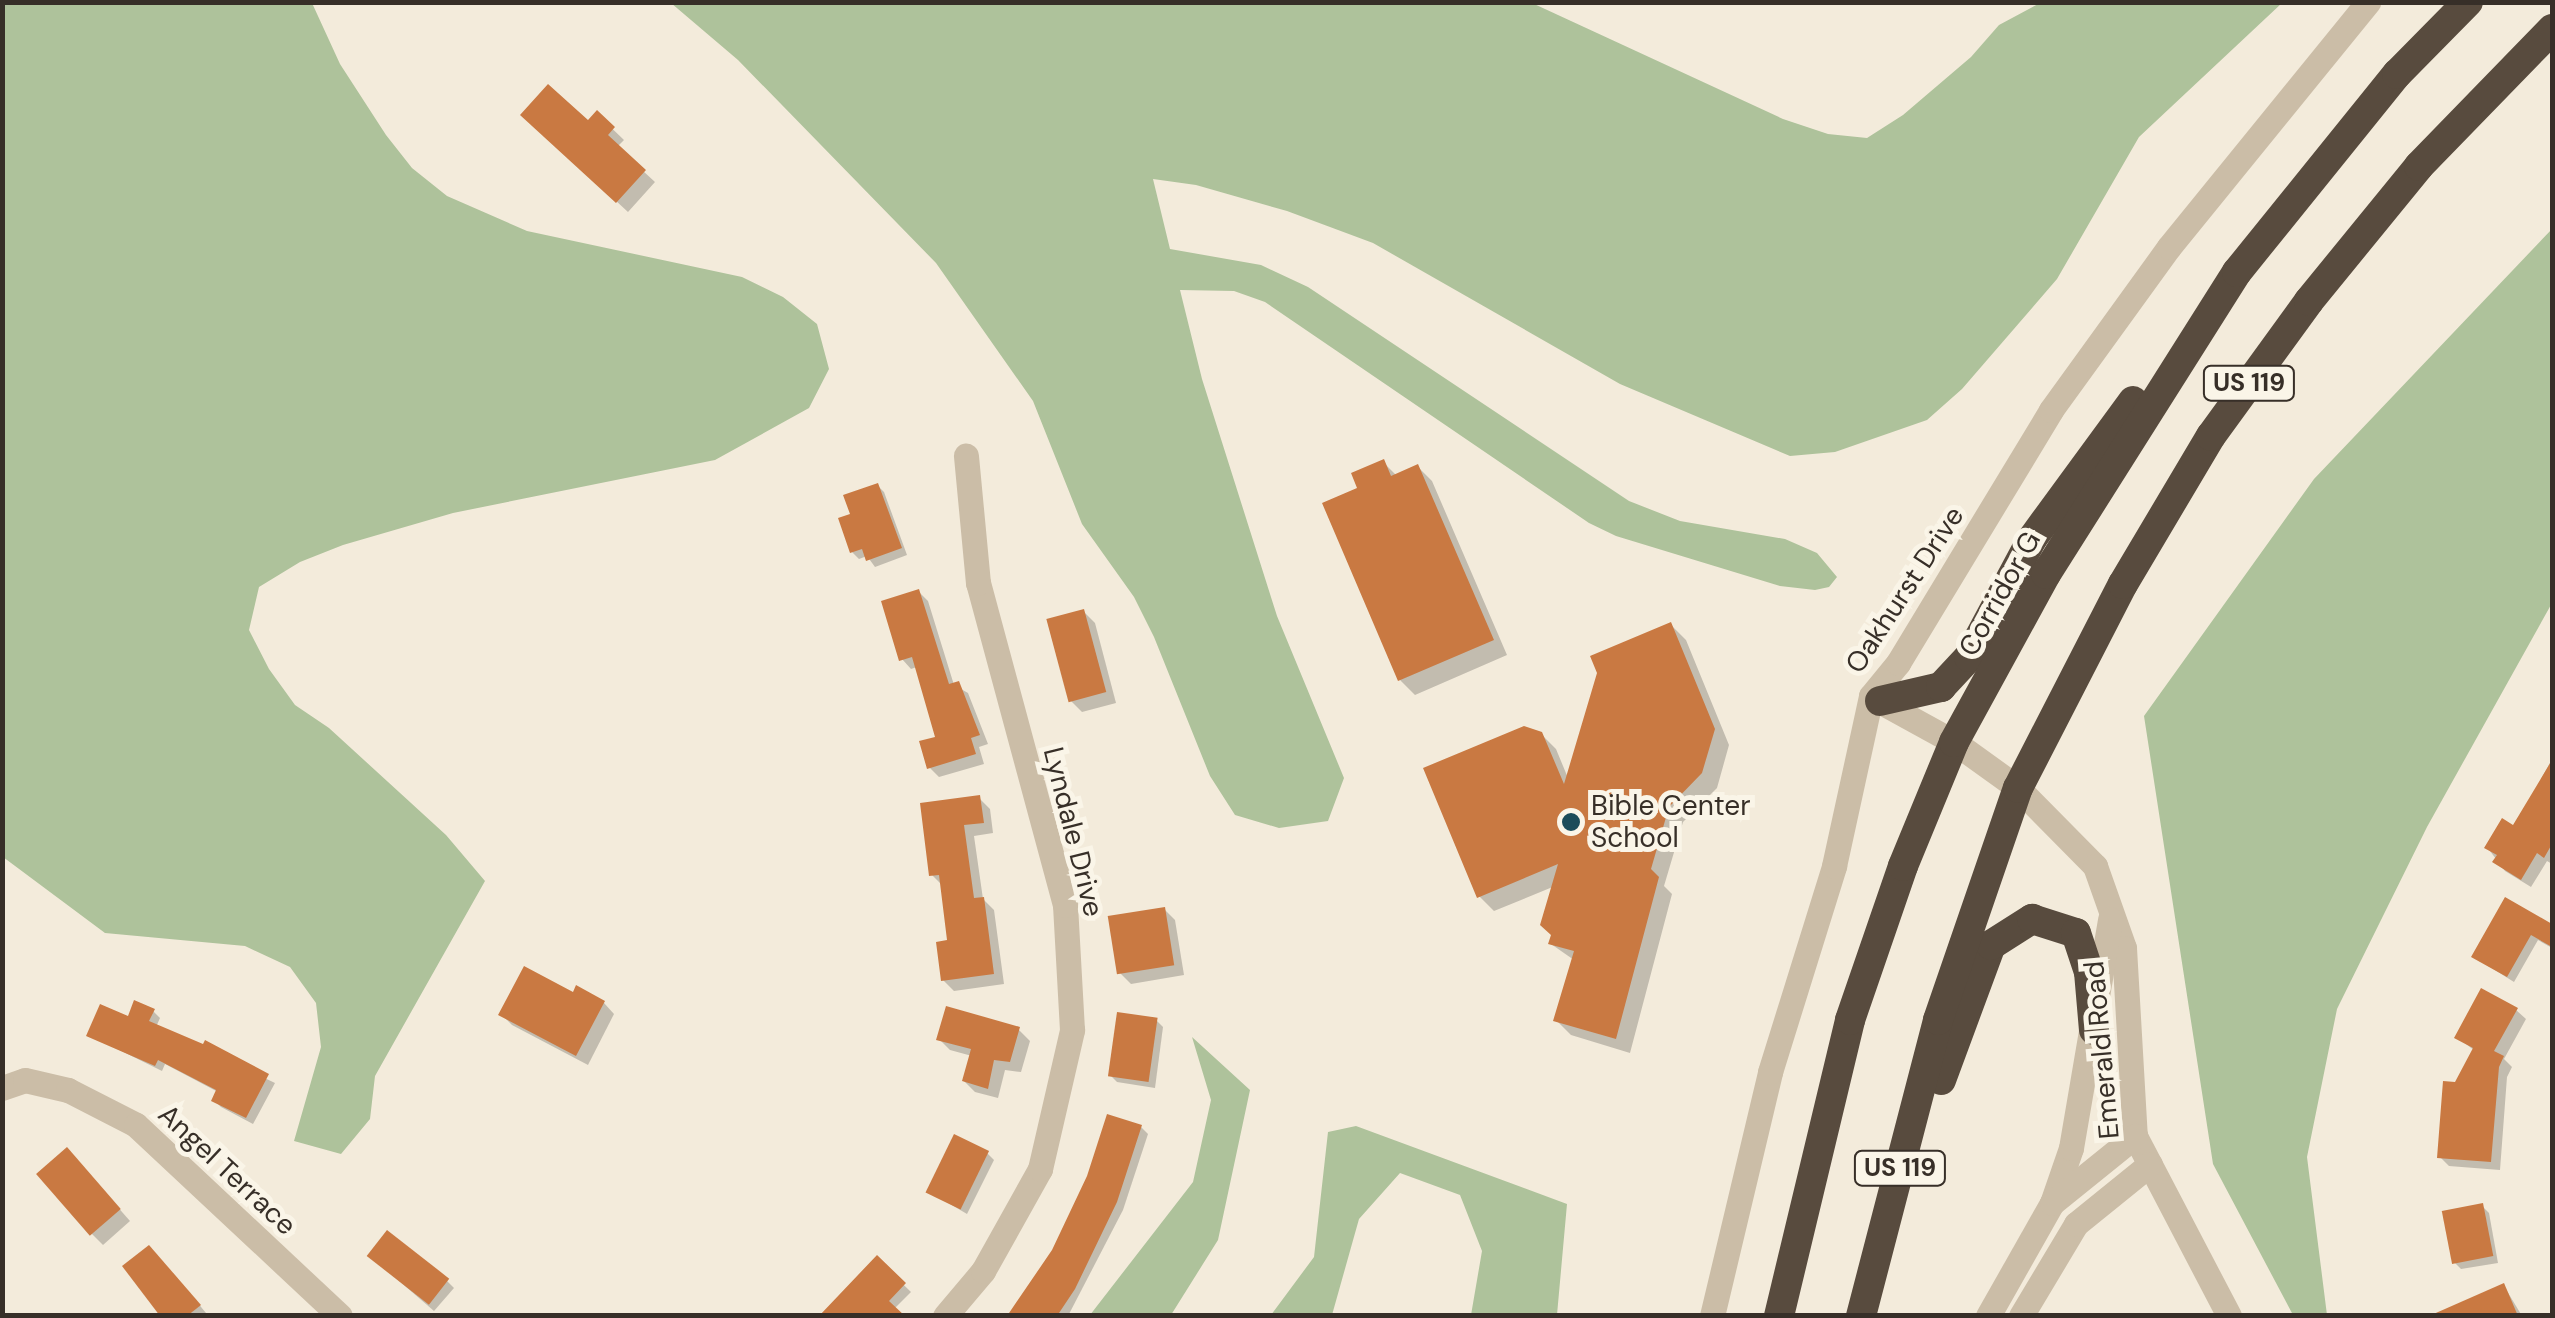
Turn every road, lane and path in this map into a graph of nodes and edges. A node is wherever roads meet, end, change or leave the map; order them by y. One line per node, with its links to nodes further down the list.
1 (2368, 2): 6 (street, Oakhurst Drive)
2 (2468, 2): 4 (highway, Corridor G / US 119)
3 (2552, 29): 8 (highway, US 119)
4 (2193, 337): 6 (highway); 7 (highway, Corridor G / US 119)
5 (966, 456): 17 (street, Lyndale Drive)
6 (1876, 699): 7 (street, Emerald Road); 18 (street, Oakhurst Drive)
7 (1954, 742): 8 (street, Emerald Road); 19 (highway, Corridor G / US 119)
8 (2018, 788): 9 (street, Emerald Road); 15 (highway, US 119)
9 (2111, 911): 10 (street); 12 (street, Emerald Road)
10 (2094, 1030): 14 (street); 15 (highway)
11 (2, 1088): 16 (street, Angel Terrace)
12 (2135, 1136): 13 (street, Emerald Road); 14 (street)
13 (2150, 1164): 22 (street); 23 (street, Emerald Road)
14 (2052, 1202): 21 (street)
15 (1874, 1266): 20 (highway, US 119)
16 (340, 1316)
17 (946, 1316)
18 (1712, 1316)
19 (1779, 1316)
20 (1861, 1316)
21 (1988, 1316)
22 (2021, 1316)
23 (2229, 1316)

